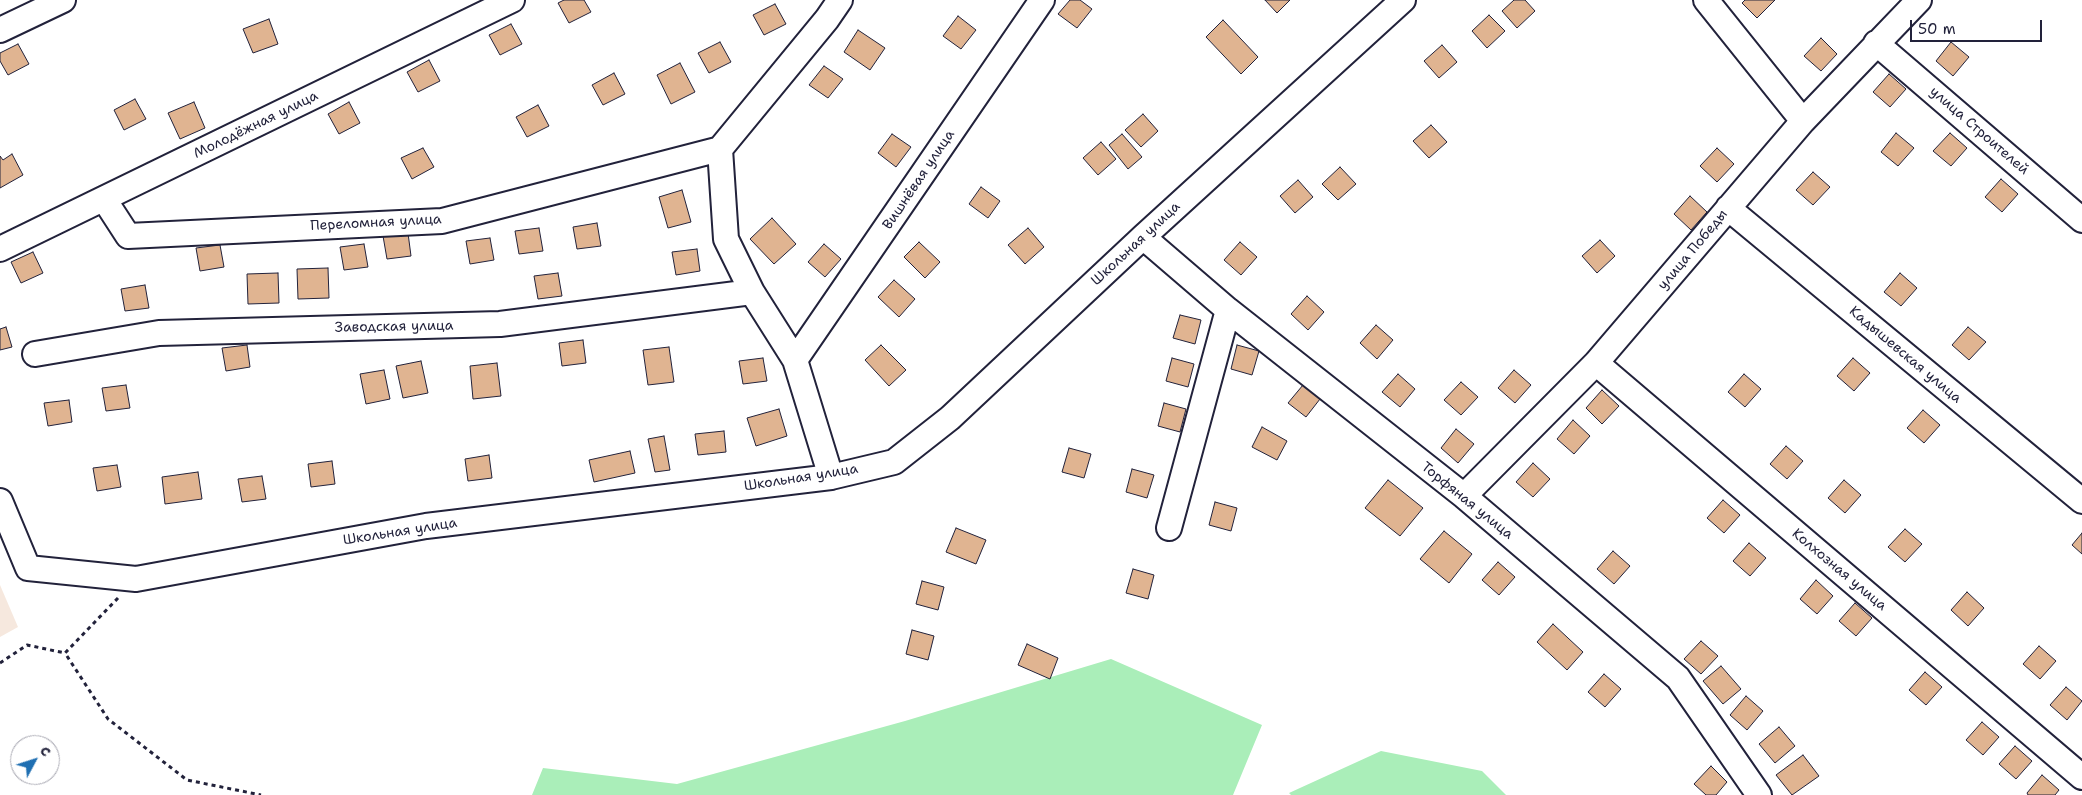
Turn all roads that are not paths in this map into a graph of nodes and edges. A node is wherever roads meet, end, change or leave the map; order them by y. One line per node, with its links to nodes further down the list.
1 (63, 0): 8 (street)
2 (512, 0): 12 (street, Молодёжная улица)
3 (840, 0): 11 (street)
4 (1042, 0): 20 (street, Вишнёвая улица)
5 (1403, 0): 15 (street, Школьная улица)
6 (1706, 0): 10 (street)
7 (1919, 0): 9 (street, улица Победы)
8 (0, 30)
9 (1876, 43): 10 (street, улица Победы); 14 (street, улица Строителей)
10 (1804, 120): 13 (street, улица Победы)
11 (720, 150): 12 (street, Переломная улица); 17 (street)
12 (104, 199): 16 (street, Молодёжная улица)
13 (1728, 208): 21 (street, улица Победы); 25 (street, Кадышевская улица)
14 (2082, 220)
15 (1143, 237): 18 (street, Торфяная улица); 22 (street, Школьная улица)
16 (0, 249)
17 (752, 292): 19 (street, Заводская улица); 20 (street)
18 (1228, 310): 23 (street, Торфяная улица); 26 (street)
19 (35, 354)
20 (795, 360): 22 (street)
21 (1596, 362): 23 (street, улица Победы); 27 (street, Колхозная улица)
22 (831, 477): 24 (street, Школьная улица)
23 (1464, 496): 28 (street, Торфяная улица)
24 (0, 501)
25 (2082, 501)
26 (1169, 528)
27 (2082, 777)
28 (1759, 795)

